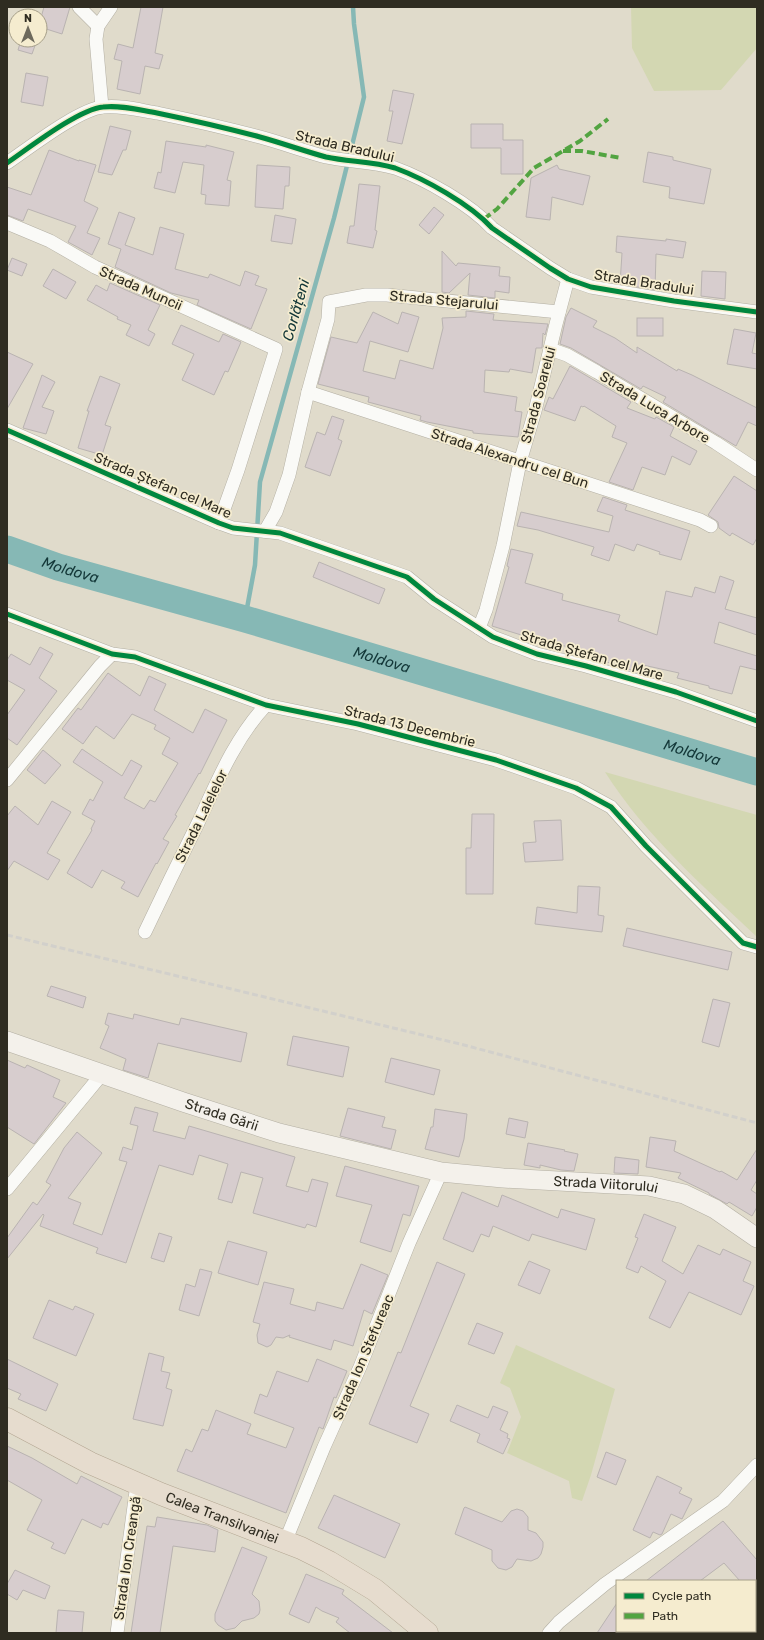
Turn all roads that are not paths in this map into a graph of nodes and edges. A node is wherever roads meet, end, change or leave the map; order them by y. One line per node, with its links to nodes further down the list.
1 (79, 7): 3 (street)
2 (111, 7): 3 (street)
3 (98, 26): 4 (street)
4 (102, 107): 5 (street, Strada Bradului); 7 (street, Strada Bradului)
5 (7, 163)
6 (7, 223): 15 (street, Strada Muncii)
7 (568, 278): 8 (street, Strada Soarelui); 9 (street, Strada Bradului)
8 (559, 312): 10 (street, Strada Soarelui); 11 (street, Strada Stejarului)
9 (757, 312)
10 (550, 349): 13 (street, Strada Soarelui); 14 (street, Strada Luca Arbore)
11 (308, 392): 13 (street, Strada Alexandru cel Bun); 17 (street)
12 (7, 430): 15 (street, Strada Ștefan cel Mare)
13 (520, 462): 16 (street, Strada Alexandru cel Bun); 19 (street, Strada Soarelui)
14 (757, 470)
15 (219, 523): 17 (street, Strada Ștefan cel Mare)
16 (711, 526)
17 (265, 531): 19 (street, Strada Ștefan cel Mare)
18 (7, 614): 20 (street, Strada 13 Decembrie)
19 (479, 628): 22 (street, Strada Ștefan cel Mare)
20 (112, 654): 21 (street, Strada 13 Decembrie); 23 (street)
21 (266, 705): 24 (street, Strada Lalelelor); 25 (street, Strada 13 Decembrie)
22 (757, 721)
23 (7, 780)
24 (145, 932)
25 (757, 947)
26 (7, 1041): 27 (street, Strada Gării)
27 (102, 1074): 28 (street, Strada Gării); 29 (street)
28 (441, 1172): 30 (street, Strada Viitorului); 34 (street, Strada Ion Stefureac)
29 (7, 1189)
30 (757, 1238)
31 (7, 1419): 33 (highway, Calea Transilvaniei)
32 (757, 1465): 37 (street)
33 (137, 1484): 34 (highway, Calea Transilvaniei); 35 (street, Strada Ion Creangă)
34 (285, 1542): 36 (highway, Calea Transilvaniei)
35 (117, 1633)
36 (427, 1633)
37 (549, 1633)

